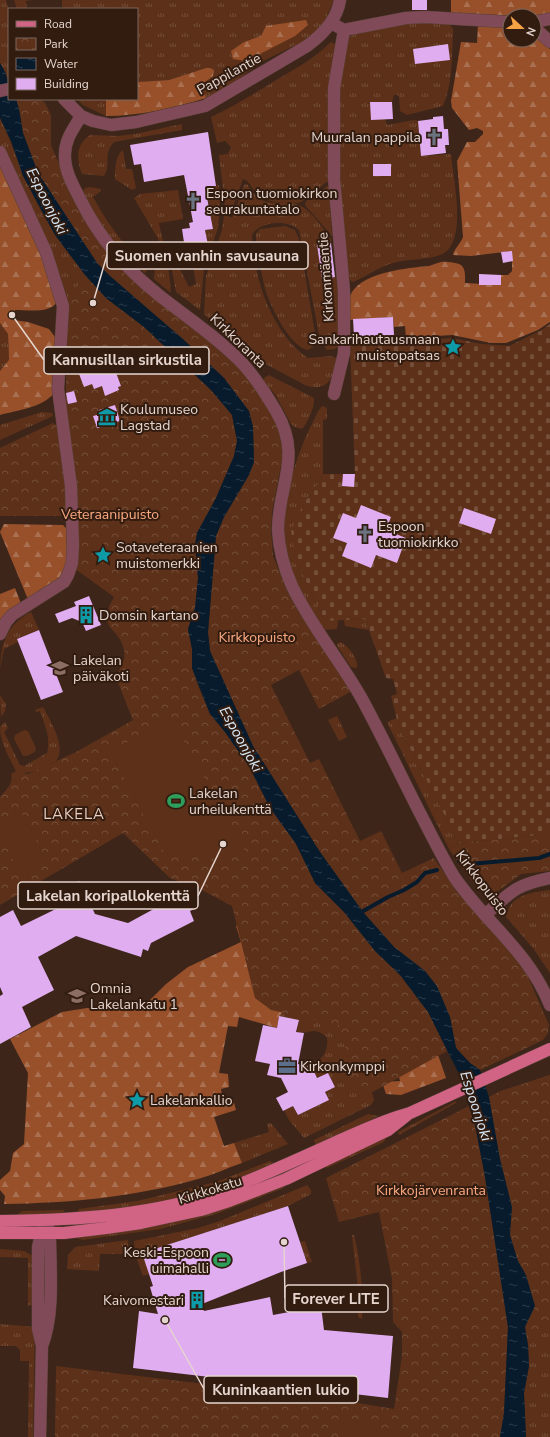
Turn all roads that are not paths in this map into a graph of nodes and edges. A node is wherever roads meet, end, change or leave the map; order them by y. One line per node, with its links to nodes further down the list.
1 (340, 0): 3 (street, Pappilantie)
2 (502, 22): 4 (street)
3 (331, 23): 4 (street); 8 (street, Pappilantie)
4 (344, 30): 10 (street, Kirkonmäentie)
5 (542, 34): 6 (street)
6 (550, 42)
7 (65, 100): 8 (street, Pappilantie)
8 (81, 116): 12 (street, Kirkkoranta)
9 (0, 152): 11 (street)
10 (334, 394)
11 (0, 634)
12 (330, 647): 14 (street, Kirkkopuisto)
13 (550, 878): 14 (street)
14 (485, 915): 15 (street, Kirkkopuisto)
15 (550, 1005)
16 (550, 1049): 17 (main road, Kirkkokatu)
17 (410, 1113): 19 (main road, Kirkkokatu); 21 (main road, Kirkkokatu)
18 (0, 1221): 19 (main road, Kirkkokatu)
19 (44, 1221): 21 (street)
20 (0, 1233): 21 (main road, Kirkkokatu)
21 (45, 1233): 22 (street)
22 (40, 1437)

